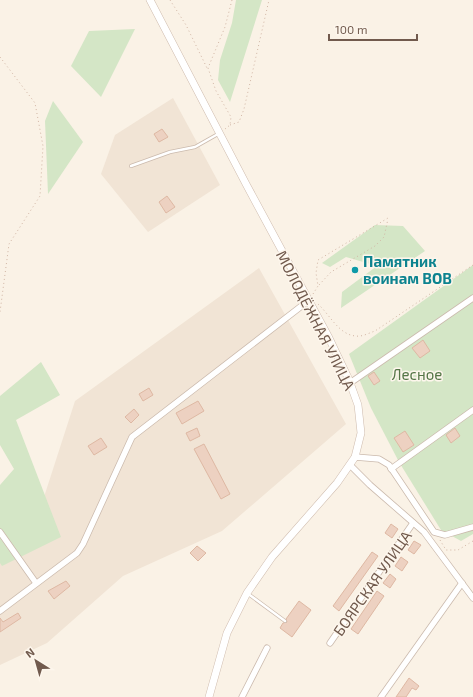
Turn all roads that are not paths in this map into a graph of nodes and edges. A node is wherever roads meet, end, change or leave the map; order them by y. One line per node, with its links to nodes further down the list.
1 (150, 0): 2 (main road, МОЛОДЁЖНАЯ УЛИЦА)
2 (220, 132): 3 (lane); 5 (main road, МОЛОДЁЖНАЯ УЛИЦА)
3 (132, 166)
4 (473, 298): 6 (street)
5 (308, 301): 6 (main road, МОЛОДЁЖНАЯ УЛИЦА); 14 (street)
6 (350, 383): 8 (main road, МОЛОДЁЖНАЯ УЛИЦА)
7 (473, 410): 10 (street)
8 (355, 457): 9 (main road, МОЛОДЁЖНАЯ УЛИЦА); 10 (street)
9 (350, 465): 11 (street); 16 (main road, МОЛОДЁЖНАЯ УЛИЦА)
10 (391, 469): 12 (street)
11 (413, 522): 15 (street); 20 (street, БОЯРСКАЯ УЛИЦА)
12 (473, 527)
13 (0, 532): 14 (street)
14 (36, 583): 18 (street)
15 (462, 583): 17 (street); 24 (street)
16 (247, 593): 19 (lane); 22 (main road, МОЛОДЁЖНАЯ УЛИЦА)
17 (473, 598)
18 (0, 611)
19 (285, 620)
20 (330, 643)
21 (267, 648): 23 (street)
22 (209, 697)
23 (242, 697)
24 (381, 697)

